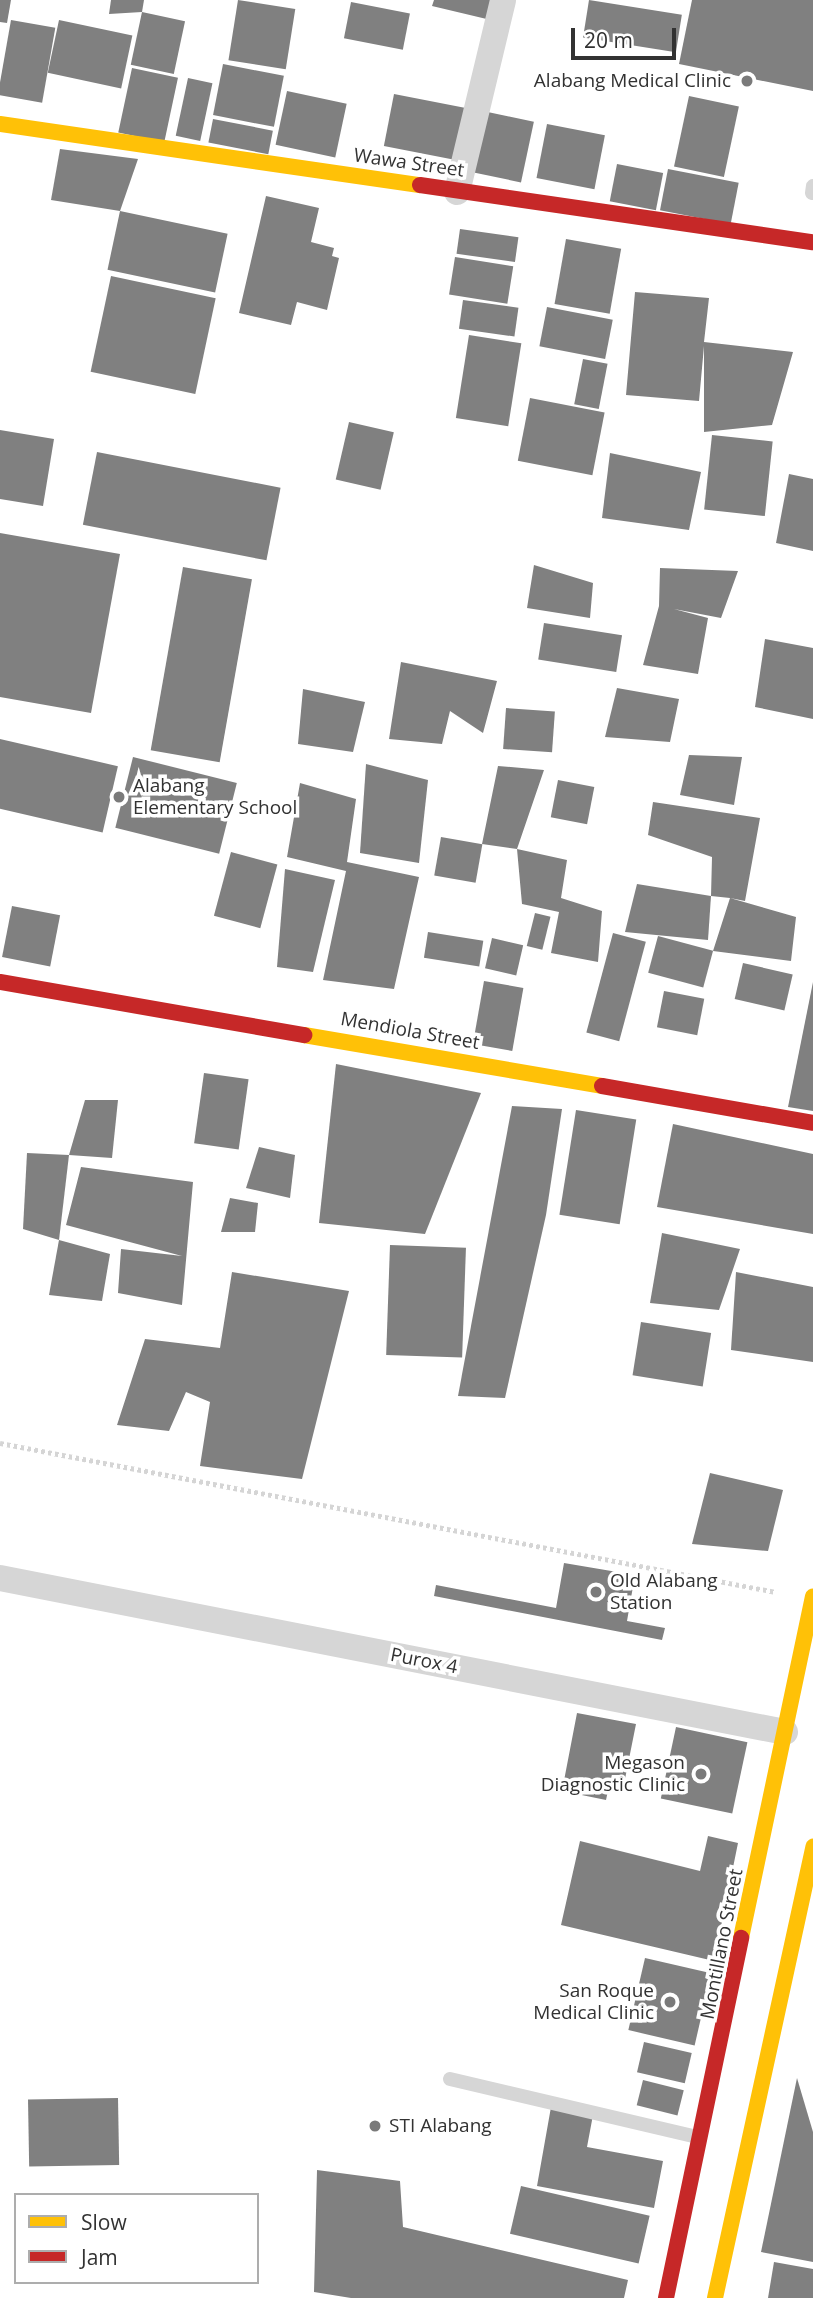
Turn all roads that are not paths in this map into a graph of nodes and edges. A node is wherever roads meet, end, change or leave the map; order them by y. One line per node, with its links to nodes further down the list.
1 (503, 0): 4 (street)
2 (0, 124): 4 (main road, Wawa Street)
3 (813, 187): 5 (lane)
4 (457, 191): 6 (main road, Wawa Street)
5 (812, 193)
6 (813, 242)
7 (0, 982): 8 (main road, Mendiola Street)
8 (813, 1123)
9 (0, 1578): 14 (street, Purox 4)
10 (813, 1598): 11 (main road, Montillano Street)
11 (808, 1650): 12 (main road, Montillano Street)
12 (791, 1704): 13 (main road); 14 (main road, Montillano Street)
13 (813, 1709)
14 (785, 1732): 17 (main road, Montillano Street)
15 (813, 1847): 19 (main road)
16 (450, 2079): 17 (lane)
17 (703, 2138): 18 (main road, Montillano Street)
18 (666, 2298)
19 (715, 2298)

